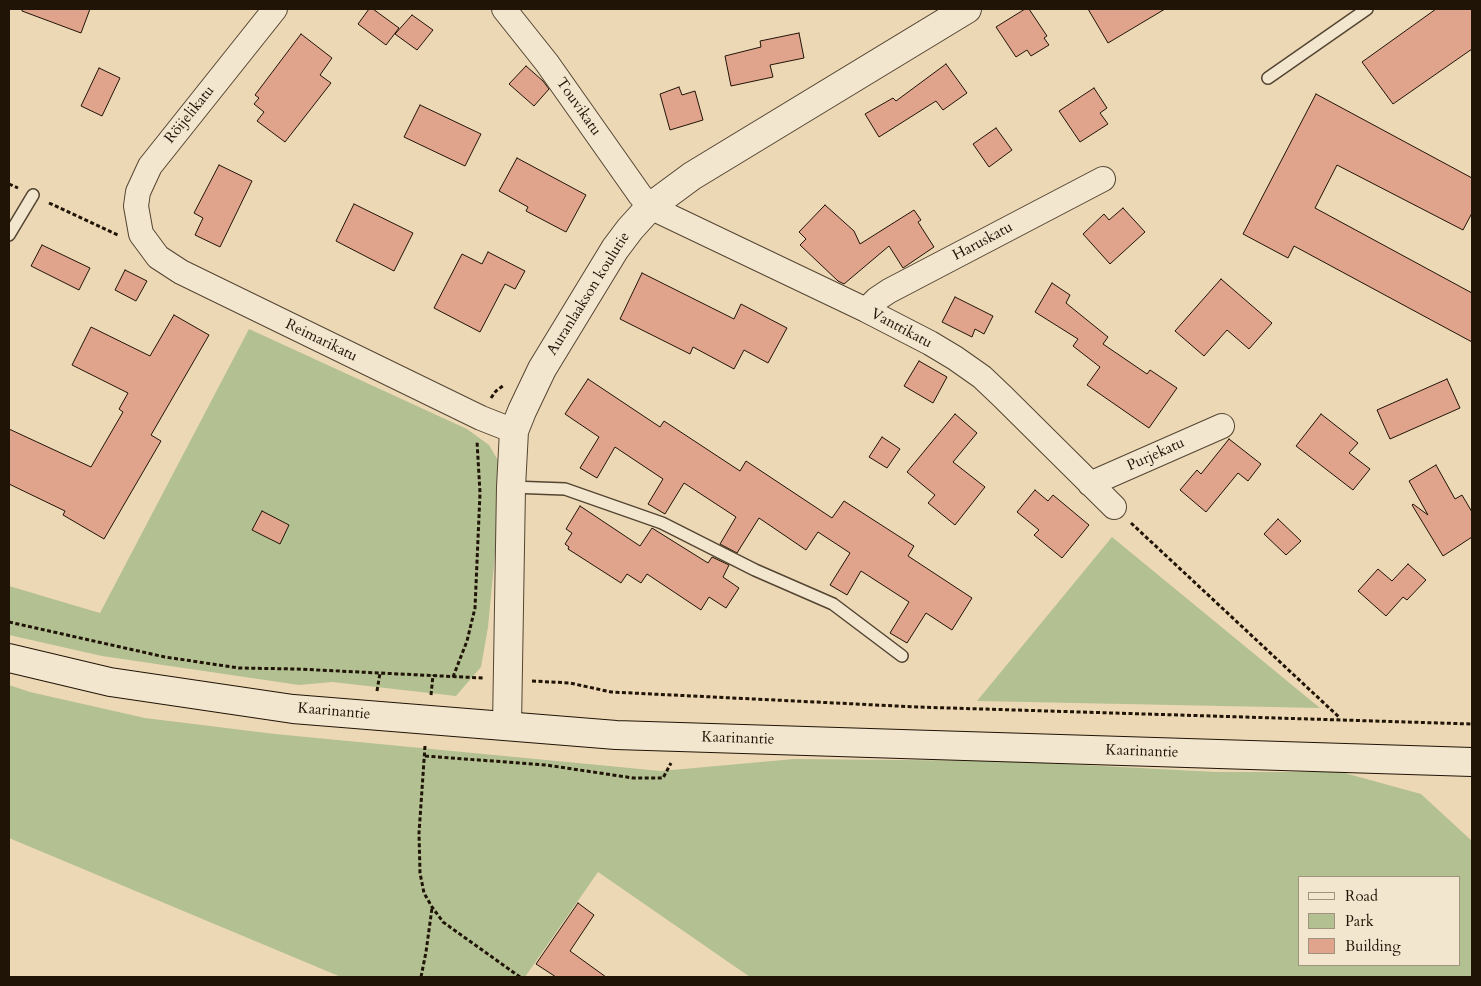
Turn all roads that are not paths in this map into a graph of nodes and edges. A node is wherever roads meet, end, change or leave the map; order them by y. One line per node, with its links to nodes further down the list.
1 (275, 9): 9 (street, Röijelikatu)
2 (504, 9): 8 (street, Touvikatu)
3 (968, 9): 8 (main road, Auranlaakson koulutie)
4 (1367, 9): 5 (lane)
5 (1268, 78)
6 (1103, 179): 11 (street, Haruskatu)
7 (33, 195): 10 (lane)
8 (650, 207): 11 (street, Vanttikatu); 13 (main road, Auranlaakson koulutie)
9 (141, 234): 13 (street, Reimarikatu)
10 (9, 235)
11 (866, 310): 14 (street, Vanttikatu)
12 (1222, 426): 14 (street, Purjekatu)
13 (514, 431): 15 (main road, Auranlaakson koulutie)
14 (1090, 484): 16 (street, Vanttikatu)
15 (510, 487): 17 (lane); 19 (main road, Auranlaakson koulutie)
16 (1114, 507)
17 (902, 656)
18 (9, 658): 19 (main road, Kaarinantie)
19 (507, 726): 20 (main road, Kaarinantie)
20 (1472, 762)

